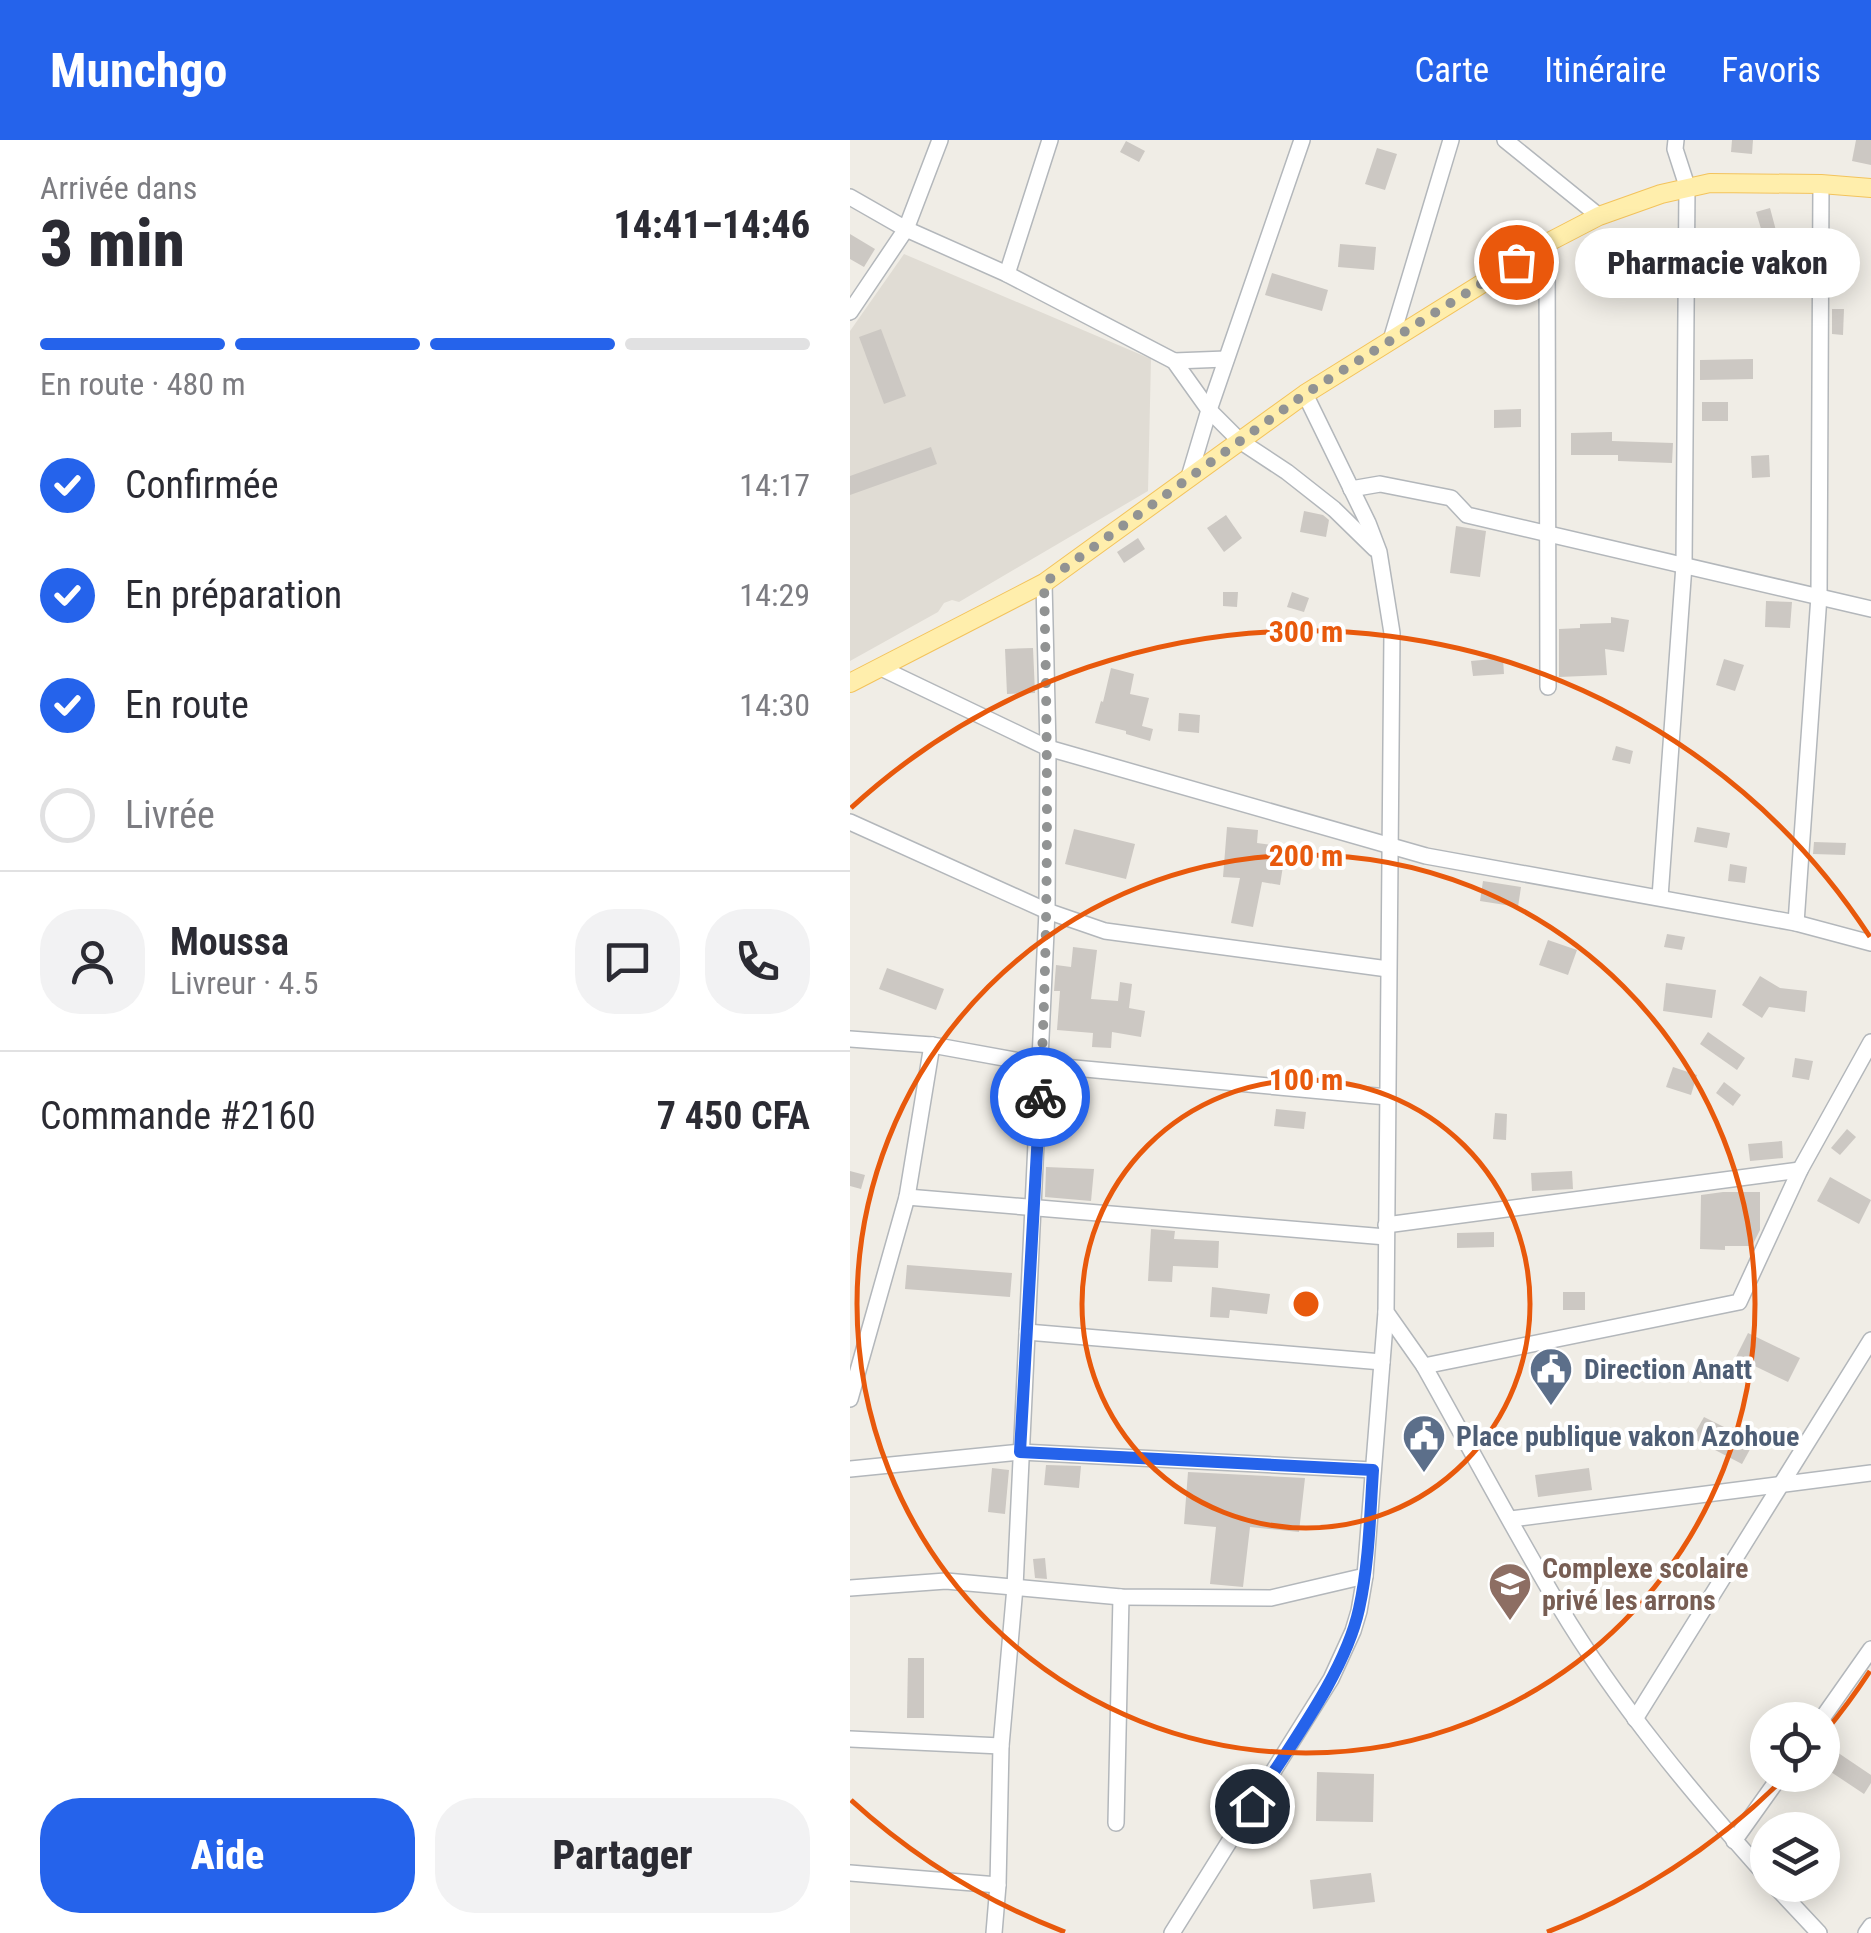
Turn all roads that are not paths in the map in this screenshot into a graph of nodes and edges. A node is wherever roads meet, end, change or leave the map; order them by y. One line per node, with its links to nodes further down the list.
1 (940, 140): 13 (street)
2 (1050, 140): 15 (street)
3 (1302, 140): 18 (street)
4 (1451, 140): 17 (street)
5 (1505, 140): 7 (street)
6 (1676, 140): 9 (street)
7 (1520, 146): 12 (street)
8 (1821, 184): 9 (main road); 10 (main road); 29 (street)
9 (1687, 186): 12 (main road); 27 (street)
10 (1871, 188)
11 (850, 196): 13 (street)
12 (1599, 216): 14 (main road)
13 (906, 229): 15 (street); 16 (street)
14 (1547, 243): 17 (main road); 25 (street)
15 (1007, 274): 19 (street)
16 (850, 312)
17 (1391, 340): 20 (main road)
18 (1226, 359): 19 (street); 21 (street)
19 (1174, 360): 21 (street)
20 (1305, 394): 22 (main road); 24 (street)
21 (1209, 410): 22 (street); 23 (street)
22 (1240, 442): 23 (main road); 26 (street)
23 (1188, 477): 28 (main road)
24 (1351, 488): 25 (street); 26 (street)
25 (1548, 535): 27 (street); 33 (street)
26 (1378, 552): 36 (street)
27 (1684, 564): 29 (street); 37 (street)
28 (1044, 583): 31 (main road); 34 (street)
29 (1820, 596): 30 (street); 39 (street)
30 (1871, 608)
31 (881, 668): 32 (main road); 34 (street)
32 (850, 684)
33 (1548, 687)
34 (1048, 748): 36 (street); 38 (street)
35 (850, 823): 38 (street)
36 (1388, 846): 37 (street); 41 (street)
37 (1660, 897): 39 (street)
38 (1047, 911): 41 (street); 45 (street)
39 (1796, 923): 40 (street)
40 (1871, 942)
41 (1388, 970): 46 (street)
42 (850, 1040): 44 (street)
43 (1871, 1042): 47 (street)
44 (932, 1045): 45 (street); 48 (street)
45 (1042, 1065): 46 (street); 49 (street)
46 (1387, 1097): 50 (street)
47 (1800, 1170): 50 (street); 55 (street)
48 (907, 1197): 49 (street); 56 (street)
49 (1033, 1209): 50 (street); 52 (street)
50 (1386, 1231): 51 (street)
51 (1386, 1312): 54 (street); 55 (street)
52 (1027, 1332): 54 (street); 57 (street)
53 (1871, 1340): 61 (street)
54 (1382, 1362): 59 (street)
55 (1424, 1366): 62 (street)
56 (850, 1398)
57 (1020, 1452): 58 (street); 59 (street); 64 (street)
58 (850, 1469)
59 (1373, 1470): 63 (street)
60 (1871, 1473): 61 (street)
61 (1780, 1485): 62 (street); 69 (street)
62 (1510, 1519): 69 (street)
63 (1365, 1576): 66 (street); 81 (street)
64 (1015, 1587): 65 (street); 66 (street); 71 (street)
65 (850, 1588)
66 (1121, 1597): 73 (street)
67 (1871, 1650): 68 (street)
68 (1833, 1702)
69 (1635, 1719): 74 (street)
70 (850, 1739): 71 (street)
71 (1001, 1746): 77 (street)
72 (1769, 1792): 74 (street)
73 (1116, 1823)
74 (1734, 1841): 75 (street)
75 (1750, 1858)
76 (850, 1873): 77 (street)
77 (998, 1885): 80 (street)
78 (1790, 1902): 82 (street)
79 (1871, 1926): 83 (street)
80 (994, 1933)
81 (1172, 1933)
82 (1819, 1933)
83 (1866, 1933)

